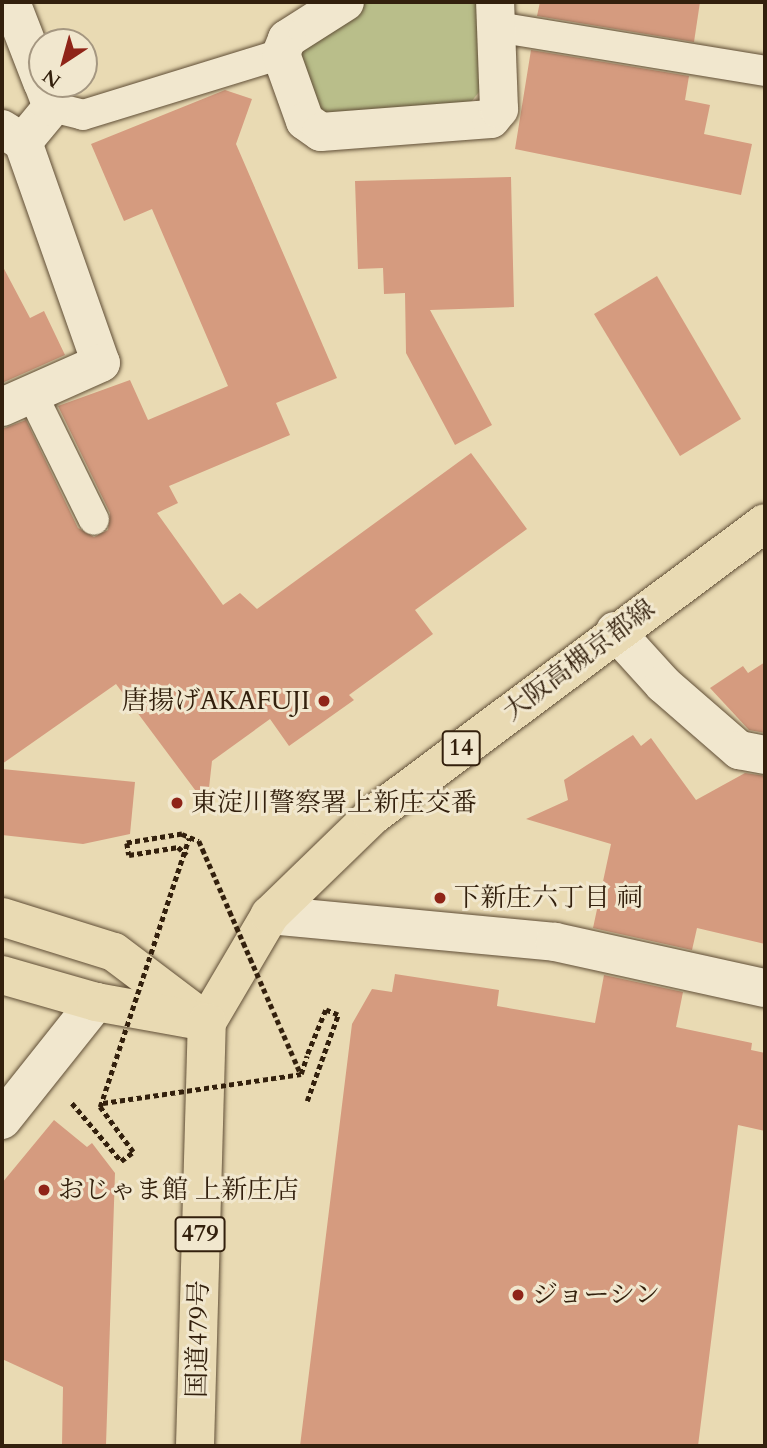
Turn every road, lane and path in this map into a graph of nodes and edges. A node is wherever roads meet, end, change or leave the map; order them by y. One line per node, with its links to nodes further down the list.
1 (11, 2): 4 (street)
2 (345, 2): 5 (street)
3 (496, 14): 5 (street); 6 (lane)
4 (28, 46)
5 (281, 54): 8 (lane)
6 (765, 71)
7 (40, 98): 9 (street)
8 (56, 98)
9 (13, 135): 10 (street)
10 (17, 400): 11 (lane)
11 (94, 520)
12 (765, 523): 13 (main road, 大阪高槻京都線 / 14)
13 (615, 631): 14 (street); 17 (main road, 大阪高槻京都線 / 14)
14 (765, 755)
15 (190, 838): 16 (path); 23 (path, bridge); 25 (path, bridge)
16 (187, 855)
17 (270, 915): 20 (street); 22 (main road, 大阪高槻京都線 / 14)
18 (2, 917): 22 (main road)
19 (2, 975): 21 (main road)
20 (765, 988)
21 (96, 1002): 22 (main road); 26 (street)
22 (207, 1022): 28 (main road, 国道479号 / 479)
23 (301, 1074): 24 (path, bridge); 25 (path, bridge)
24 (307, 1101)
25 (102, 1102): 27 (path)
26 (2, 1120)
27 (92, 1121)
28 (195, 1446)

